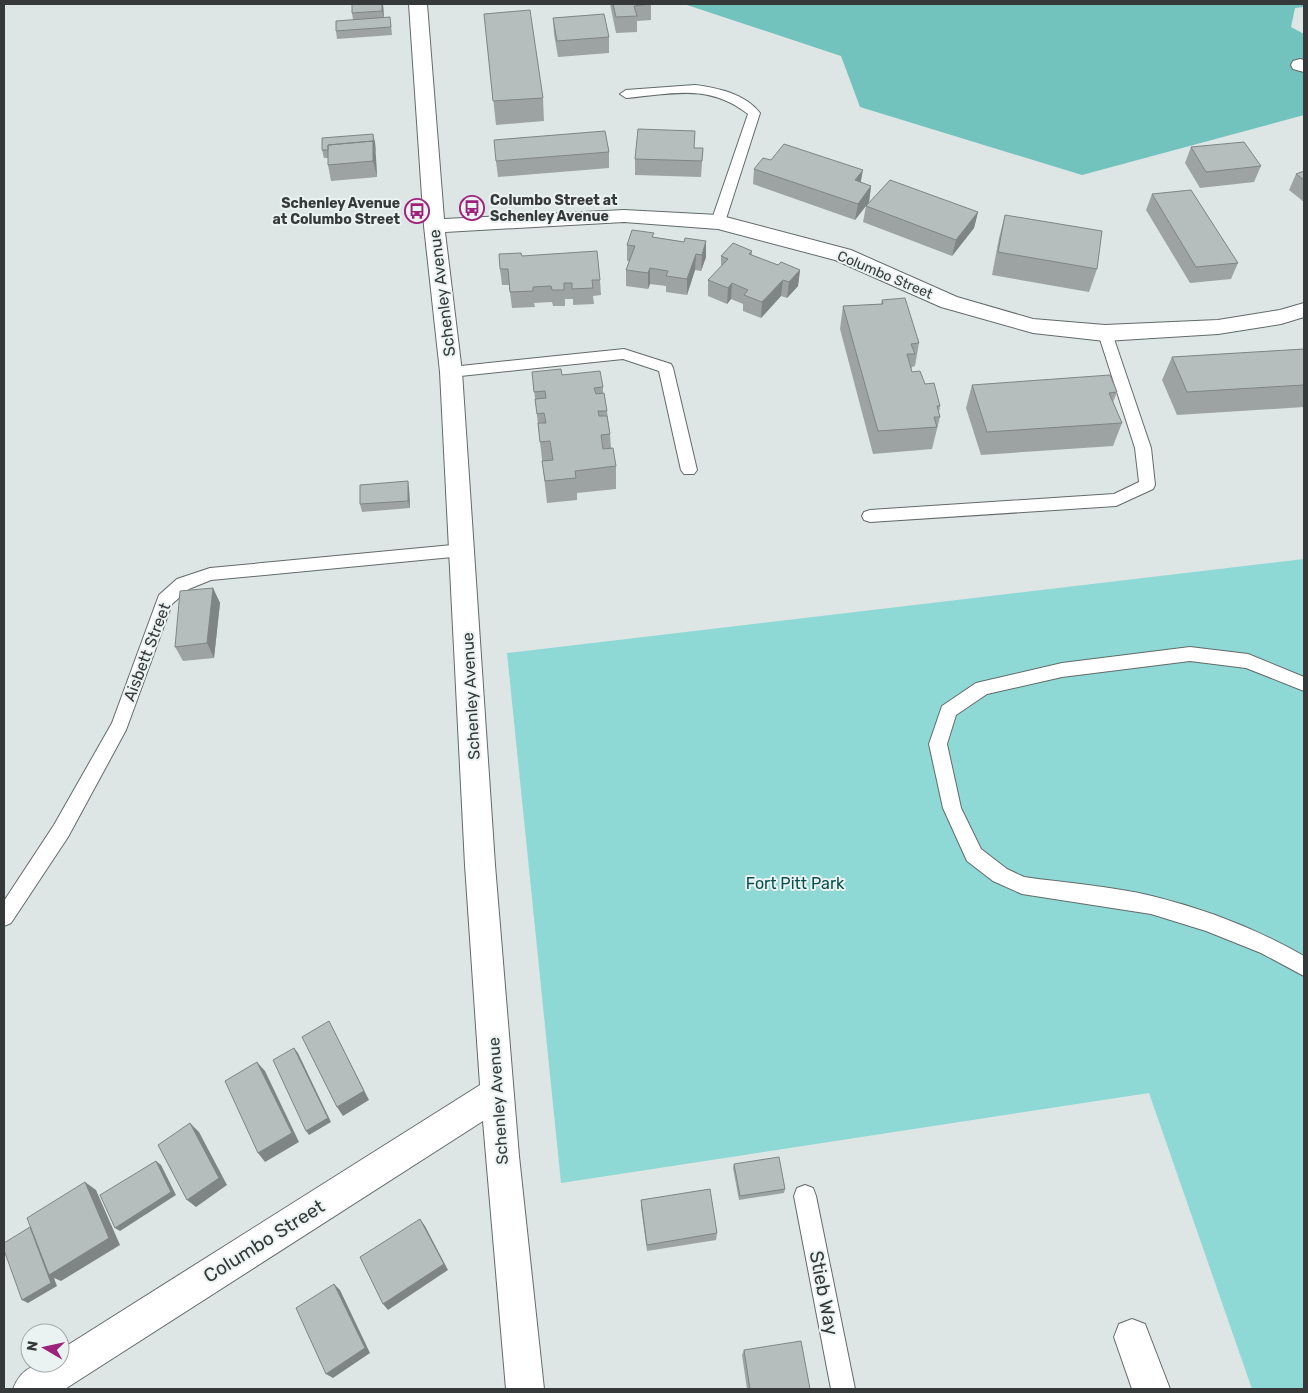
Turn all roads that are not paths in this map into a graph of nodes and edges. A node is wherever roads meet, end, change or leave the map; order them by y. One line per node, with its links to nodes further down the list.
1 (418, 4): 4 (street, Schenley Avenue)
2 (626, 94): 3 (lane)
3 (718, 222): 4 (street, Columbo Street); 6 (street, Columbo Street)
4 (434, 226): 7 (street, Schenley Avenue)
5 (1304, 310): 6 (street, Columbo Street)
6 (1105, 334): 9 (lane)
7 (451, 372): 8 (lane); 10 (street, Schenley Avenue)
8 (689, 470)
9 (870, 516)
10 (463, 550): 12 (lane, Aisbett Street); 14 (street, Schenley Avenue)
11 (1304, 684): 13 (lane)
12 (4, 917)
13 (1304, 967)
14 (497, 1094): 17 (street, Columbo Street); 18 (street, Schenley Avenue)
15 (805, 1196): 19 (lane, Stieb Way)
16 (1132, 1337): 20 (street)
17 (32, 1389)
18 (525, 1389)
19 (843, 1389)
20 (1151, 1389)

